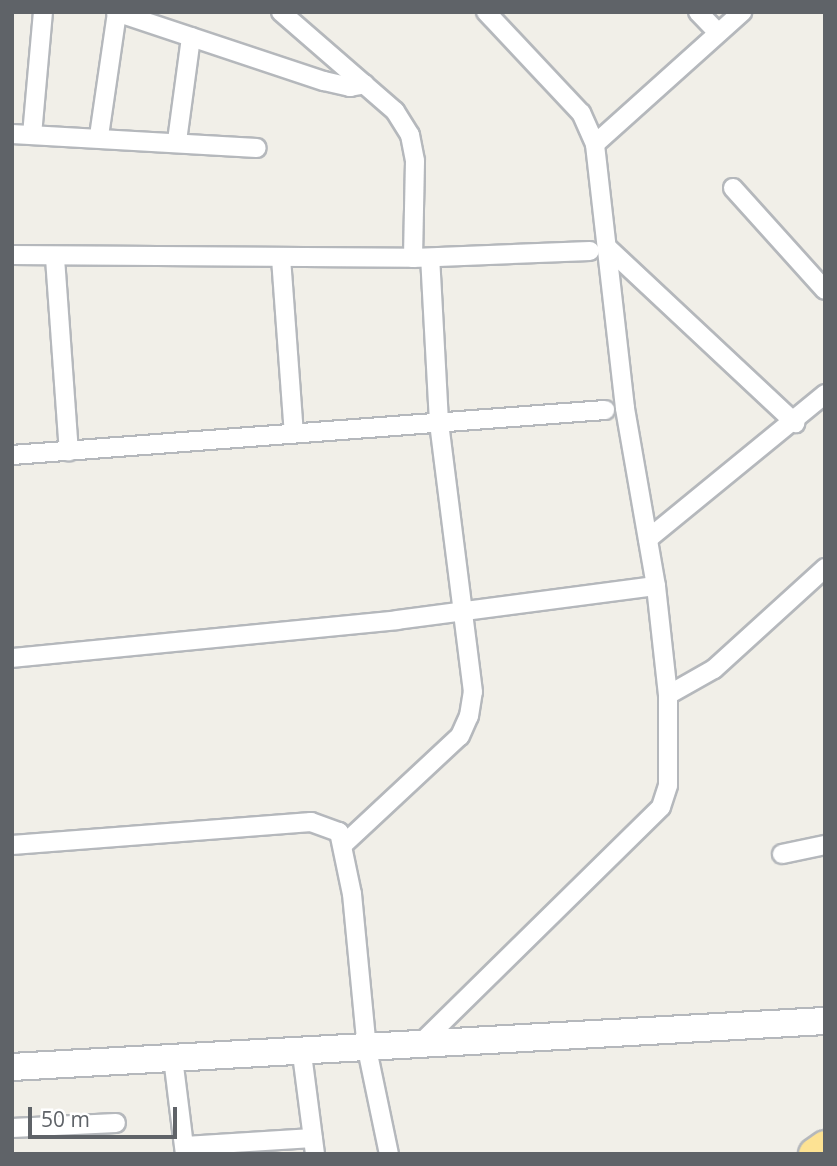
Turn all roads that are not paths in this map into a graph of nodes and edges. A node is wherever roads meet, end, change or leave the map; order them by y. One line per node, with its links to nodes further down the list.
1 (43, 12): 11 (street)
2 (117, 12): 8 (street); 12 (street)
3 (281, 12): 9 (street)
4 (486, 12): 14 (street)
5 (698, 12): 7 (street)
6 (742, 12): 7 (street)
7 (719, 33): 14 (street)
8 (191, 37): 9 (street); 13 (street)
9 (365, 85): 21 (street)
10 (12, 134): 11 (street)
11 (32, 135): 12 (street)
12 (99, 136): 13 (street)
13 (177, 141): 15 (street)
14 (595, 144): 17 (street)
15 (257, 148)
16 (733, 188): 22 (street)
17 (598, 249): 21 (street); 26 (street); 30 (street)
18 (12, 255): 19 (street)
19 (55, 258): 20 (street); 28 (street)
20 (281, 258): 21 (street); 27 (street)
21 (421, 258): 25 (street)
22 (825, 290)
23 (825, 394): 26 (street)
24 (605, 410): 25 (street)
25 (439, 422): 27 (street); 33 (street)
26 (795, 423): 30 (street)
27 (294, 433): 28 (street)
28 (69, 451): 29 (street)
29 (12, 456)
30 (648, 539): 32 (street)
31 (825, 568): 35 (street)
32 (656, 586): 33 (street); 35 (street)
33 (466, 612): 34 (street); 36 (street)
34 (12, 658)
35 (668, 695): 41 (street)
36 (344, 844): 37 (street); 42 (street)
37 (12, 845)
38 (825, 845): 39 (street)
39 (782, 854)
40 (825, 1021): 41 (street)
41 (419, 1045): 42 (street)
42 (367, 1049): 43 (street); 51 (street)
43 (302, 1054): 44 (street); 48 (street)
44 (173, 1058): 45 (street); 50 (street)
45 (12, 1067)
46 (116, 1124): 47 (street)
47 (12, 1128)
48 (314, 1146): 50 (street)
49 (825, 1147): 52 (highway)
50 (185, 1150)
51 (389, 1154)
52 (815, 1154)

